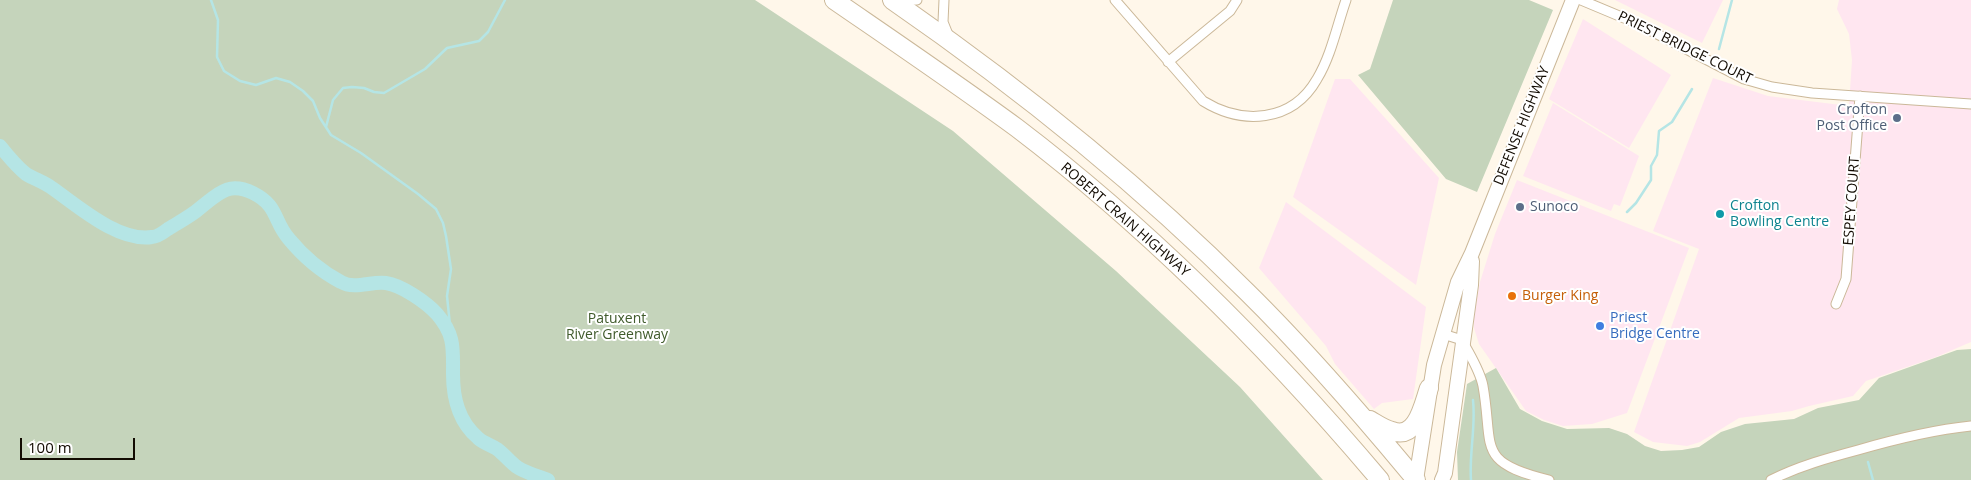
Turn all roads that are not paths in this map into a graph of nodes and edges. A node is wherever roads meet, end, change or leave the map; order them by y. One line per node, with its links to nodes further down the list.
1 (834, 0): 21 (highway, ROBERT CRAIN HIGHWAY)
2 (917, 0): 9 (street)
3 (944, 0): 10 (street)
4 (1115, 0): 11 (street)
5 (1237, 0): 11 (street)
6 (1346, 0): 11 (street)
7 (1573, 0): 14 (main road, DEFENSE HIGHWAY)
8 (1581, 0): 12 (street, PRIEST BRIDGE COURT)
9 (893, 1): 10 (highway, ROBERT CRAIN HIGHWAY)
10 (951, 42): 19 (highway, ROBERT CRAIN HIGHWAY)
11 (1168, 62)
12 (1860, 96): 13 (street, PRIEST BRIDGE COURT); 15 (street, ESPEY COURT)
13 (1971, 104)
14 (1472, 253): 16 (main road, DEFENSE HIGHWAY); 17 (main road, DEFENSE HIGHWAY)
15 (1836, 304)
16 (1443, 334): 17 (street); 18 (main road, DEFENSE HIGHWAY)
17 (1462, 340): 23 (main road, DEFENSE HIGHWAY); 24 (street)
18 (1429, 388): 19 (highway); 22 (main road, DEFENSE HIGHWAY)
19 (1362, 416): 22 (highway, ROBERT CRAIN HIGHWAY)
20 (1971, 426): 25 (street)
21 (1380, 480)
22 (1416, 480)
23 (1442, 480)
24 (1549, 480)
25 (1771, 480)

